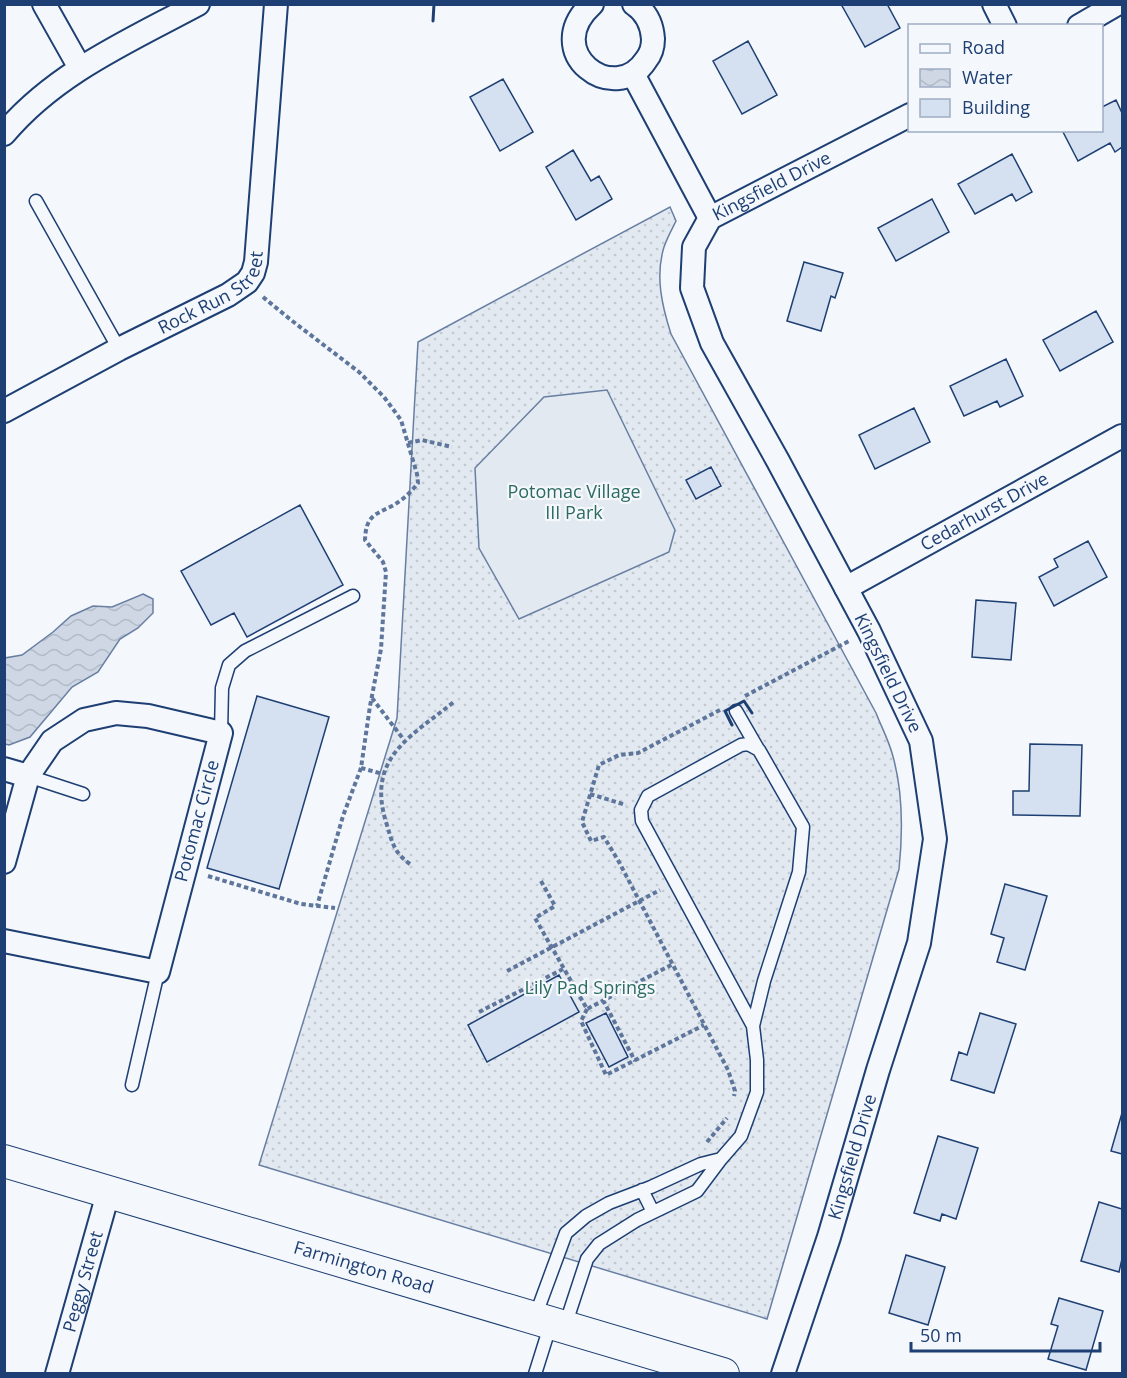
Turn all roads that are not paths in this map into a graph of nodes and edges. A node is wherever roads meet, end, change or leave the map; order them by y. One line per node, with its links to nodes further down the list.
1 (44, 4): 10 (street)
2 (198, 4): 10 (street)
3 (276, 4): 16 (street, Rock Run Street)
4 (592, 4): 11 (street)
5 (634, 4): 11 (street)
6 (994, 4): 8 (street)
7 (1117, 4): 9 (street)
8 (1004, 24)
9 (1082, 24)
10 (80, 68): 13 (street)
11 (633, 74): 15 (street)
12 (908, 116): 15 (street, Kingsfield Drive)
13 (4, 135)
14 (36, 201): 16 (lane)
15 (710, 218): 19 (street, Kingsfield Drive)
16 (119, 349): 17 (street, Rock Run Street)
17 (4, 411)
18 (1122, 436): 19 (street, Cedarhurst Drive)
19 (846, 588): 41 (street, Kingsfield Drive)
20 (352, 596): 22 (lane)
21 (736, 711): 23 (lane)
22 (221, 734): 25 (street); 29 (street, Potomac Circle)
23 (759, 750): 30 (lane); 30 (lane)
24 (4, 769): 25 (street)
25 (28, 776): 26 (lane); 27 (street)
26 (83, 794)
27 (4, 862)
28 (4, 941): 29 (street)
29 (158, 972): 31 (lane)
30 (753, 1026): 32 (lane)
31 (132, 1085)
32 (721, 1159): 35 (lane); 36 (lane)
33 (4, 1161): 34 (street, Farmington Road)
34 (109, 1190): 37 (street, Farmington Road); 39 (street, Peggy Street)
35 (642, 1190): 36 (lane); 37 (lane)
36 (653, 1212): 37 (lane)
37 (550, 1323): 38 (street, Farmington Road); 40 (lane)
38 (706, 1371)
39 (57, 1374)
40 (535, 1374)
41 (783, 1374)

